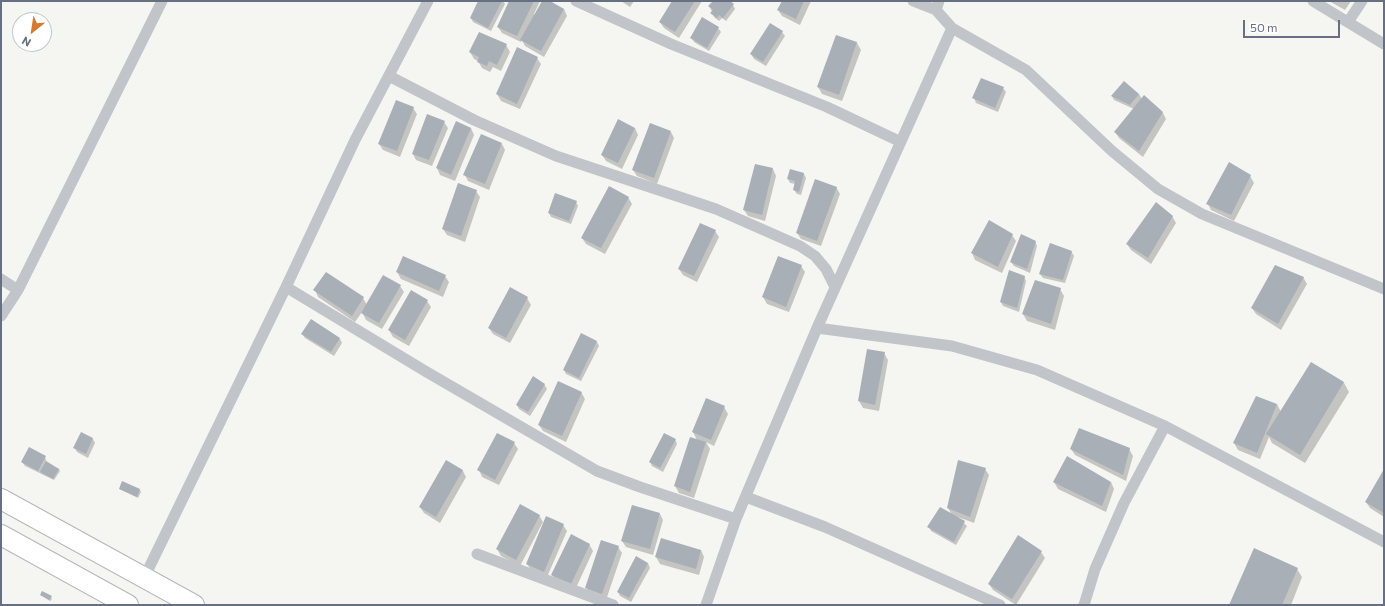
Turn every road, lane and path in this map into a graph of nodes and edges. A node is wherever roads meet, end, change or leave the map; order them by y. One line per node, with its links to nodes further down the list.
1 (162, 1): 16 (street)
2 (428, 1): 11 (street)
3 (576, 1): 12 (street)
4 (913, 1): 7 (street)
5 (1313, 1): 8 (street)
6 (1362, 1): 8 (street)
7 (937, 6): 9 (street)
8 (1348, 22): 10 (street)
9 (952, 28): 12 (street); 17 (street)
10 (1384, 44)
11 (389, 76): 14 (street); 15 (street)
12 (901, 142): 15 (street)
13 (1, 279): 16 (street)
14 (286, 287): 23 (street); 29 (street)
15 (835, 287): 19 (street)
16 (18, 290): 18 (street)
17 (1384, 290)
18 (1, 316)
19 (817, 328): 20 (street); 21 (street)
20 (1165, 426): 25 (street); 36 (street)
21 (746, 497): 23 (street); 35 (street)
22 (1, 499): 29 (highway)
23 (736, 519): 34 (street)
24 (1, 535): 27 (highway)
25 (1384, 542)
26 (1, 548): 27 (street)
27 (24, 548): 30 (highway)
28 (477, 554): 33 (street)
29 (144, 578): 32 (highway)
30 (101, 598): 31 (highway)
31 (128, 605)
32 (194, 605)
33 (613, 605)
34 (706, 605)
35 (1000, 605)
36 (1084, 605)

